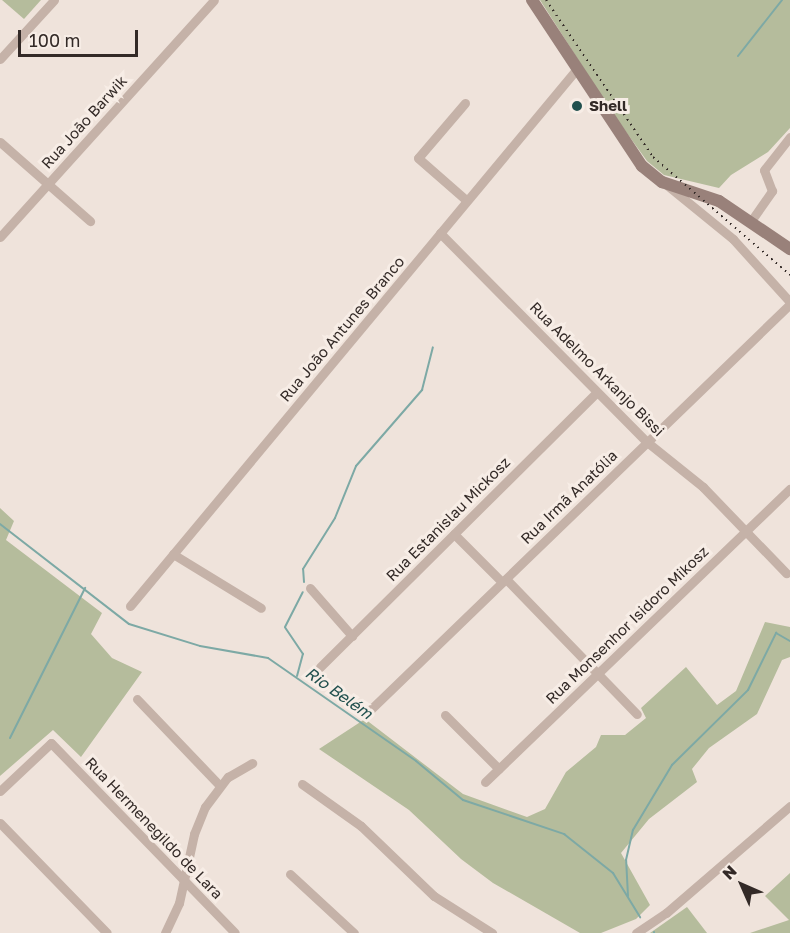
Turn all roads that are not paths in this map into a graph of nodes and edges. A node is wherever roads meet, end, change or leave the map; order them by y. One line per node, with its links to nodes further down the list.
1 (54, 0): 4 (street)
2 (214, 0): 10 (street, Rua João Barwik)
3 (532, 0): 5 (main road)
4 (0, 59)
5 (576, 70): 9 (main road); 11 (street, Rua João Antunes Branco)
6 (465, 103): 11 (street)
7 (790, 137): 13 (street)
8 (0, 142): 10 (street)
9 (662, 182): 13 (main road); 17 (street)
10 (48, 184): 12 (street); 15 (street, Rua João Barwik)
11 (466, 200): 14 (street, Rua João Antunes Branco)
12 (90, 221)
13 (751, 221): 16 (main road)
14 (440, 233): 18 (street, Rua Adelmo Arkanjo Bissi); 23 (street, Rua João Antunes Branco)
15 (0, 237)
16 (790, 249)
17 (790, 303): 19 (street, Rua Irmã Anatólia)
18 (597, 392): 19 (street, Rua Adelmo Arkanjo Bissi); 22 (street, Rua Estanislau Mickosz)
19 (647, 442): 21 (street, Rua Adelmo Arkanjo Bissi); 25 (street, Rua Irmã Anatólia)
20 (790, 489): 21 (street, Rua Monsenhor Isidoro Mikosz)
21 (746, 531): 24 (street, Rua Adelmo Arkanjo Bissi); 31 (street, Rua Monsenhor Isidoro Mikosz)
22 (454, 534): 25 (street); 29 (street, Rua Estanislau Mickosz)
23 (173, 554): 27 (street, Rua João Antunes Branco); 28 (street)
24 (786, 573)
25 (504, 580): 31 (street); 33 (street, Rua Irmã Anatólia)
26 (310, 588): 29 (street)
27 (130, 606)
28 (261, 608)
29 (352, 636): 30 (street, Rua Estanislau Mickosz)
30 (320, 667)
31 (598, 674): 34 (street); 37 (street, Rua Monsenhor Isidoro Mikosz)
32 (137, 699): 40 (street)
33 (369, 711)
34 (637, 714)
35 (445, 715): 37 (street)
36 (252, 763): 40 (street)
37 (499, 769): 38 (street, Rua Monsenhor Isidoro Mikosz)
38 (485, 782)
39 (302, 784): 50 (street)
40 (220, 786): 45 (street)
41 (0, 791): 45 (street, Rua Hermenegildo de Lara)
42 (790, 806): 51 (street)
43 (0, 823): 46 (street)
44 (290, 874): 49 (street)
45 (185, 881): 47 (street); 48 (street, Rua Hermenegildo de Lara)
46 (107, 933)
47 (165, 933)
48 (235, 933)
49 (354, 933)
50 (492, 933)
51 (636, 933)

